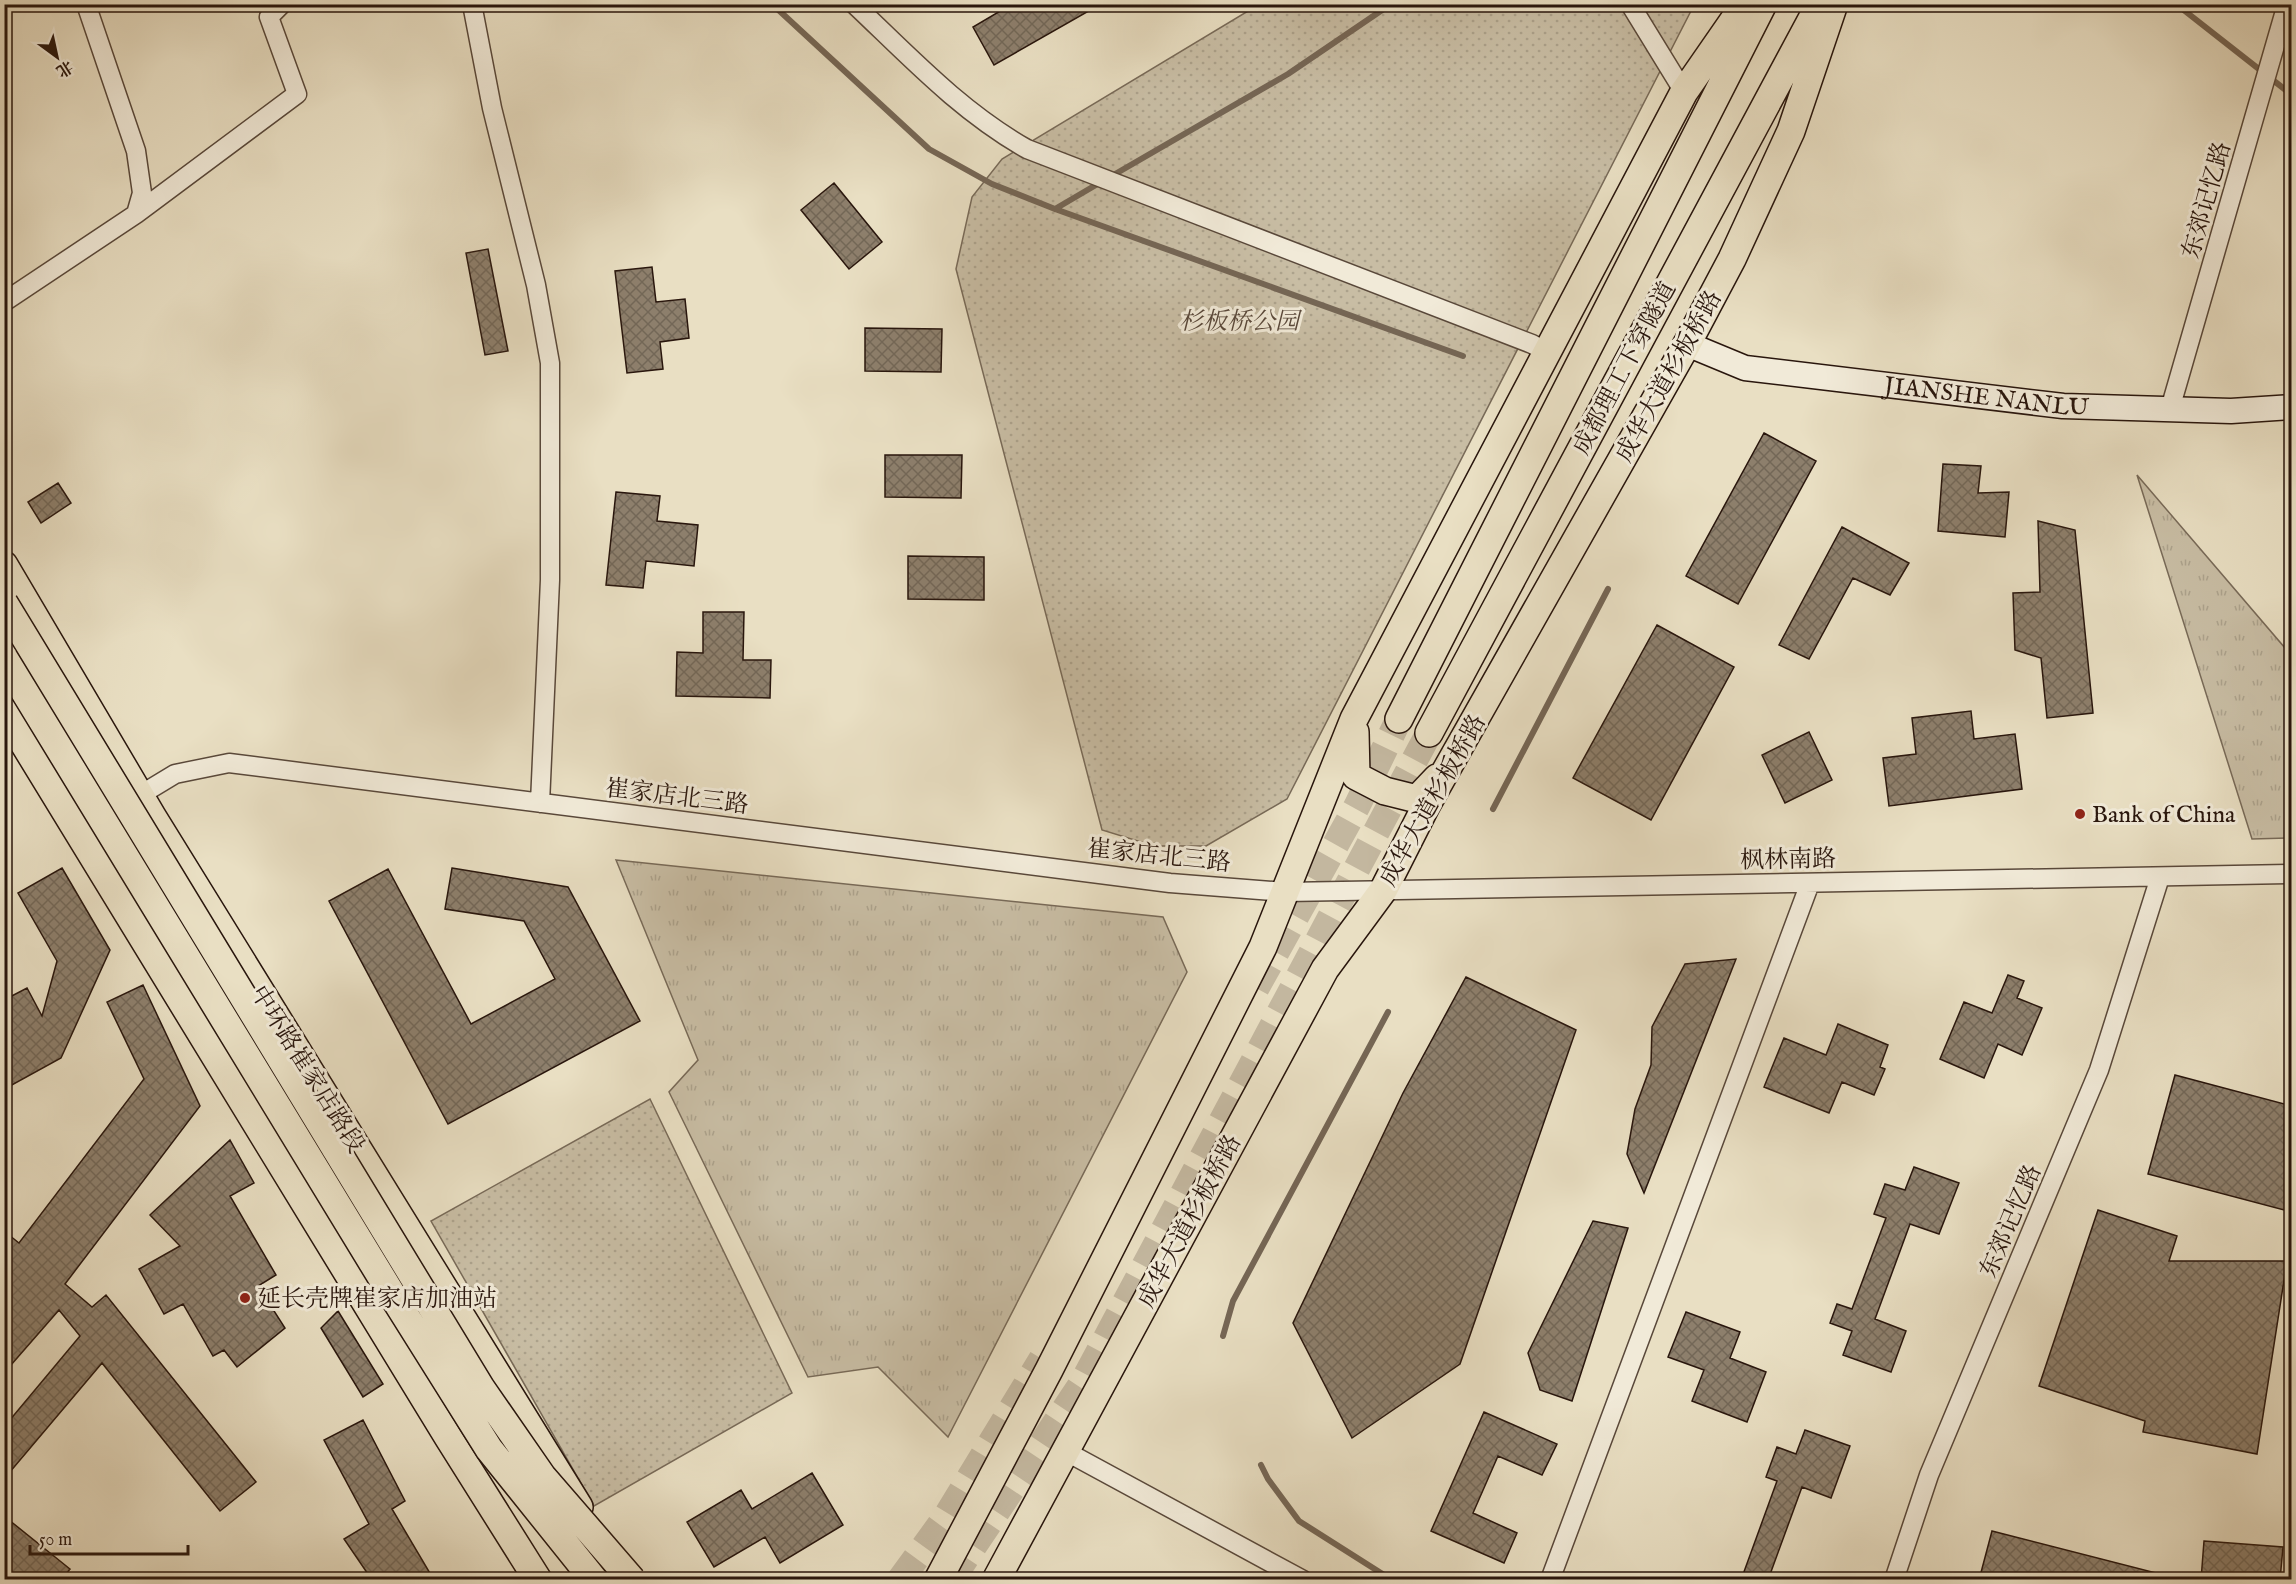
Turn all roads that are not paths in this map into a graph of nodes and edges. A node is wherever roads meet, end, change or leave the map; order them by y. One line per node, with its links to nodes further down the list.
1 (86, 4): 12 (street)
2 (282, 4): 12 (street)
3 (472, 4): 27 (street)
4 (854, 4): 15 (street)
5 (1630, 4): 11 (street)
6 (1745, 4): 11 (main road)
7 (1763, 4): 23 (main road, 成都理工下穿隧道)
8 (1820, 4): 24 (main road, 成都理工下穿隧道)
9 (1834, 4): 14 (main road, 成华大道杉板桥路)
10 (2287, 4): 17 (street, 东郊记忆路)
11 (1684, 92): 15 (main road)
12 (136, 214): 13 (street)
13 (4, 302)
14 (1687, 344): 17 (street, JIANSHE NANLU); 25 (main road, 成华大道杉板桥路)
15 (1547, 352): 22 (main road)
16 (2292, 407): 17 (street, JIANSHE NANLU)
17 (2170, 409)
18 (4, 565): 26 (main road, 中环路崔家店路段)
19 (4, 603): 35 (main road, bridge)
20 (4, 658): 37 (main road, bridge)
21 (4, 711): 28 (main road)
22 (1354, 719): 25 (main road); 33 (main road)
23 (1399, 719)
24 (1429, 733)
25 (1449, 766): 32 (main road, 成华大道杉板桥路)
26 (139, 795): 27 (street, 崔家店北三路); 28 (street, 崔家店北三路); 35 (main road, 中环路崔家店路段)
27 (540, 803): 33 (street, 崔家店北三路)
28 (82, 836): 36 (main road)
29 (2292, 874): 30 (street, 枫林南路)
30 (2160, 877): 31 (street, 枫林南路); 42 (street, 东郊记忆路)
31 (1810, 883): 32 (street, 枫林南路); 41 (street)
32 (1384, 889): 33 (street, 枫林南路); 34 (main road, 成华大道杉板桥路)
33 (1286, 892): 38 (main road)
34 (1065, 1451): 39 (main road, 成华大道杉板桥路); 40 (street)
35 (631, 1575)
36 (538, 1580)
37 (594, 1580)
38 (938, 1580)
39 (996, 1580)
40 (1303, 1580)
41 (1550, 1580)
42 (1894, 1580)

